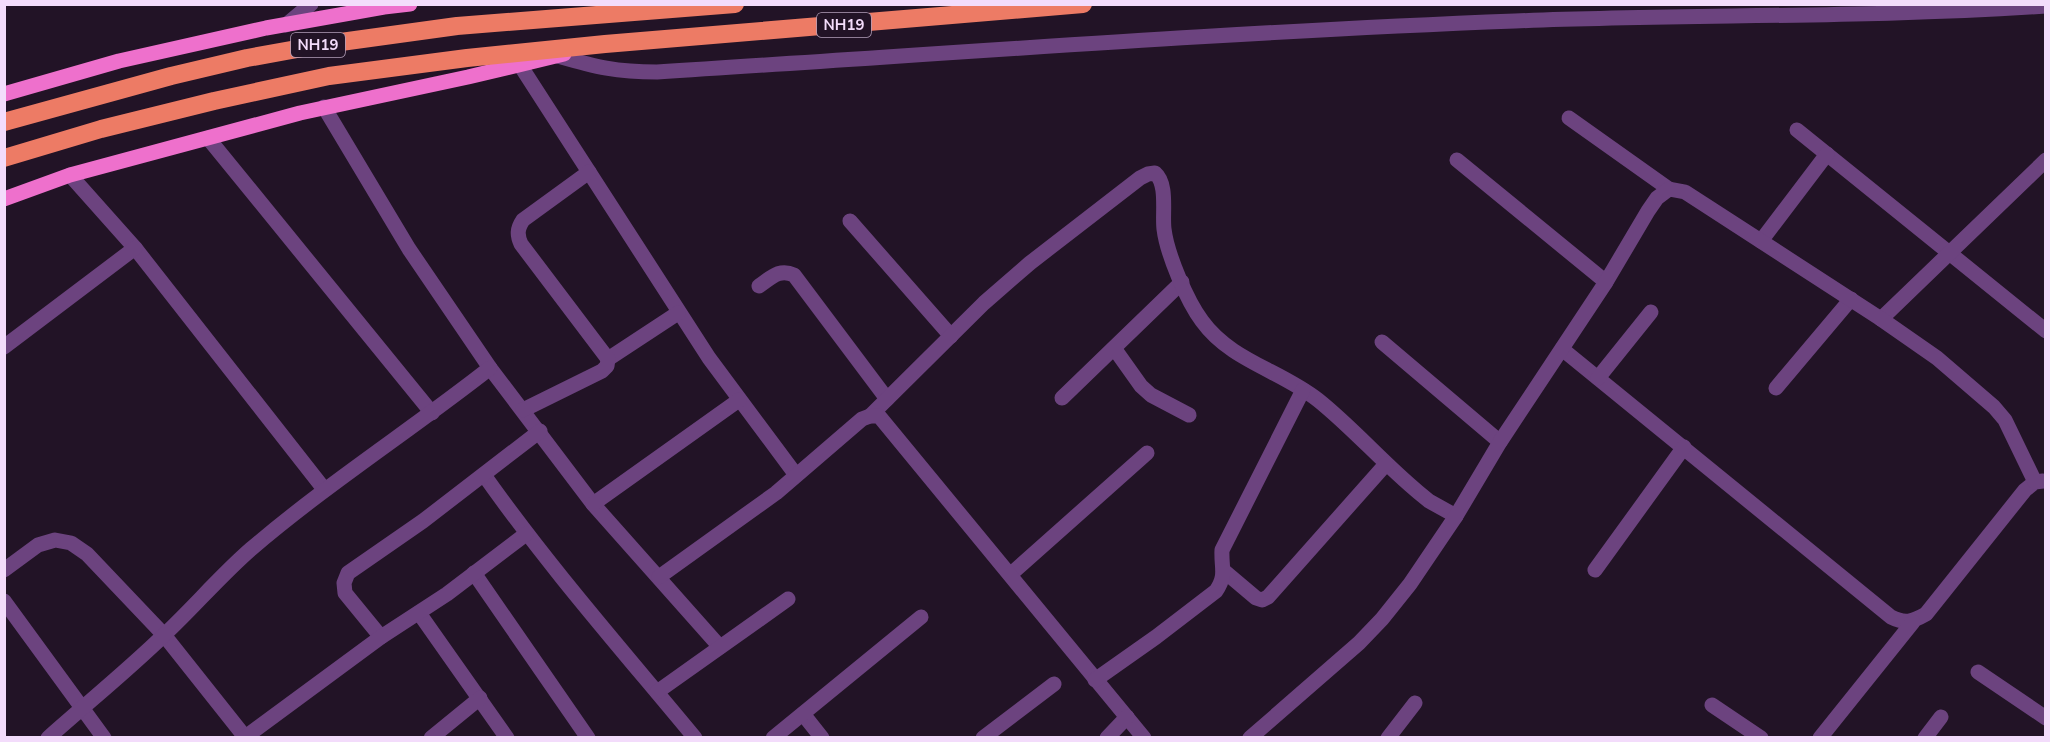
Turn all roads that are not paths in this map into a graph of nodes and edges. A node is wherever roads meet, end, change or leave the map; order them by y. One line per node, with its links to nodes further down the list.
1 (311, 4): 8 (street)
2 (410, 4): 8 (main road)
3 (609, 4): 7 (main road)
4 (735, 4): 7 (highway, NH19)
5 (1083, 4): 9 (highway, NH19)
6 (2046, 6): 10 (street)
7 (640, 12): 15 (highway, NH19)
8 (286, 25): 12 (main road)
9 (604, 44): 10 (main road); 19 (highway, NH19)
10 (558, 56): 11 (main road)
11 (520, 65): 13 (main road); 22 (street)
12 (4, 94)
13 (324, 107): 17 (main road); 44 (street)
14 (1569, 118): 24 (street)
15 (4, 122)
16 (1797, 130): 18 (street)
17 (208, 138): 23 (main road); 52 (street)
18 (1827, 154): 27 (street); 29 (street)
19 (4, 158)
20 (1457, 160): 31 (street)
21 (2046, 160): 29 (street)
22 (589, 172): 35 (street); 43 (street)
23 (69, 176): 25 (main road); 28 (street)
24 (1669, 189): 27 (street); 31 (street)
25 (4, 199)
26 (850, 221): 38 (street)
27 (1761, 241): 33 (street)
28 (135, 248): 40 (street); 63 (street)
29 (1950, 253): 36 (street); 37 (street)
30 (1182, 282): 38 (street); 41 (street); 47 (street)
31 (1606, 282): 42 (street)
32 (759, 286): 49 (street)
33 (1851, 299): 36 (street); 46 (street)
34 (1651, 312): 45 (street)
35 (678, 313): 43 (street); 50 (street)
36 (1881, 319): 62 (street)
37 (2046, 331)
38 (951, 336): 49 (street)
39 (1382, 342): 56 (street)
40 (4, 347)
41 (1114, 348): 48 (street); 53 (street)
42 (1562, 349): 45 (street); 56 (street)
43 (608, 359): 51 (street)
44 (490, 368): 51 (street); 52 (street)
45 (1598, 378): 57 (street)
46 (1776, 388)
47 (1303, 390): 59 (street); 69 (street)
48 (1062, 398)
49 (887, 399): 54 (street)
50 (739, 400): 61 (street); 64 (street)
51 (523, 410): 55 (street)
52 (432, 413): 63 (street)
53 (1189, 415)
54 (870, 416): 61 (street); 71 (street)
55 (540, 431): 60 (street); 64 (street)
56 (1500, 442): 65 (street)
57 (1684, 447): 68 (street); 77 (street)
58 (1147, 453): 71 (street)
59 (1386, 464): 65 (street); 69 (street)
60 (484, 475): 66 (street); 79 (street)
61 (796, 475): 72 (street)
62 (2041, 482): 77 (street)
63 (324, 489): 78 (street)
64 (593, 504): 72 (street)
65 (1456, 516): 93 (street)
66 (526, 534): 70 (street); 84 (street)
67 (4, 570): 78 (street)
68 (1595, 570)
69 (1224, 571): 82 (street)
70 (474, 573): 75 (street); 100 (street)
71 (1011, 574): 82 (street)
72 (659, 577): 80 (street)
73 (788, 599): 80 (street)
74 (4, 601): 88 (street)
75 (419, 612): 79 (street); 85 (street)
76 (921, 617): 89 (street)
77 (1913, 621): 95 (street)
78 (164, 635): 88 (street); 94 (street)
79 (381, 637): 94 (street)
80 (720, 647): 84 (street)
81 (1978, 672): 92 (street)
82 (1095, 680): 90 (street)
83 (1054, 684): 104 (street)
84 (657, 692): 101 (street)
85 (480, 698): 98 (street); 99 (street)
86 (1415, 703): 107 (street)
87 (1712, 705): 108 (street)
88 (81, 708): 96 (street); 97 (street)
89 (803, 714): 102 (street); 103 (street)
90 (1127, 717): 105 (street); 106 (street)
91 (1941, 717): 109 (street)
92 (2046, 718)
93 (1260, 735)
94 (244, 737)
95 (1822, 737)
96 (48, 738)
97 (104, 738)
98 (431, 738)
99 (507, 738)
100 (588, 738)
101 (695, 738)
102 (773, 738)
103 (822, 738)
104 (983, 738)
105 (1107, 738)
106 (1144, 738)
107 (1388, 738)
108 (1761, 738)
109 (1925, 738)

